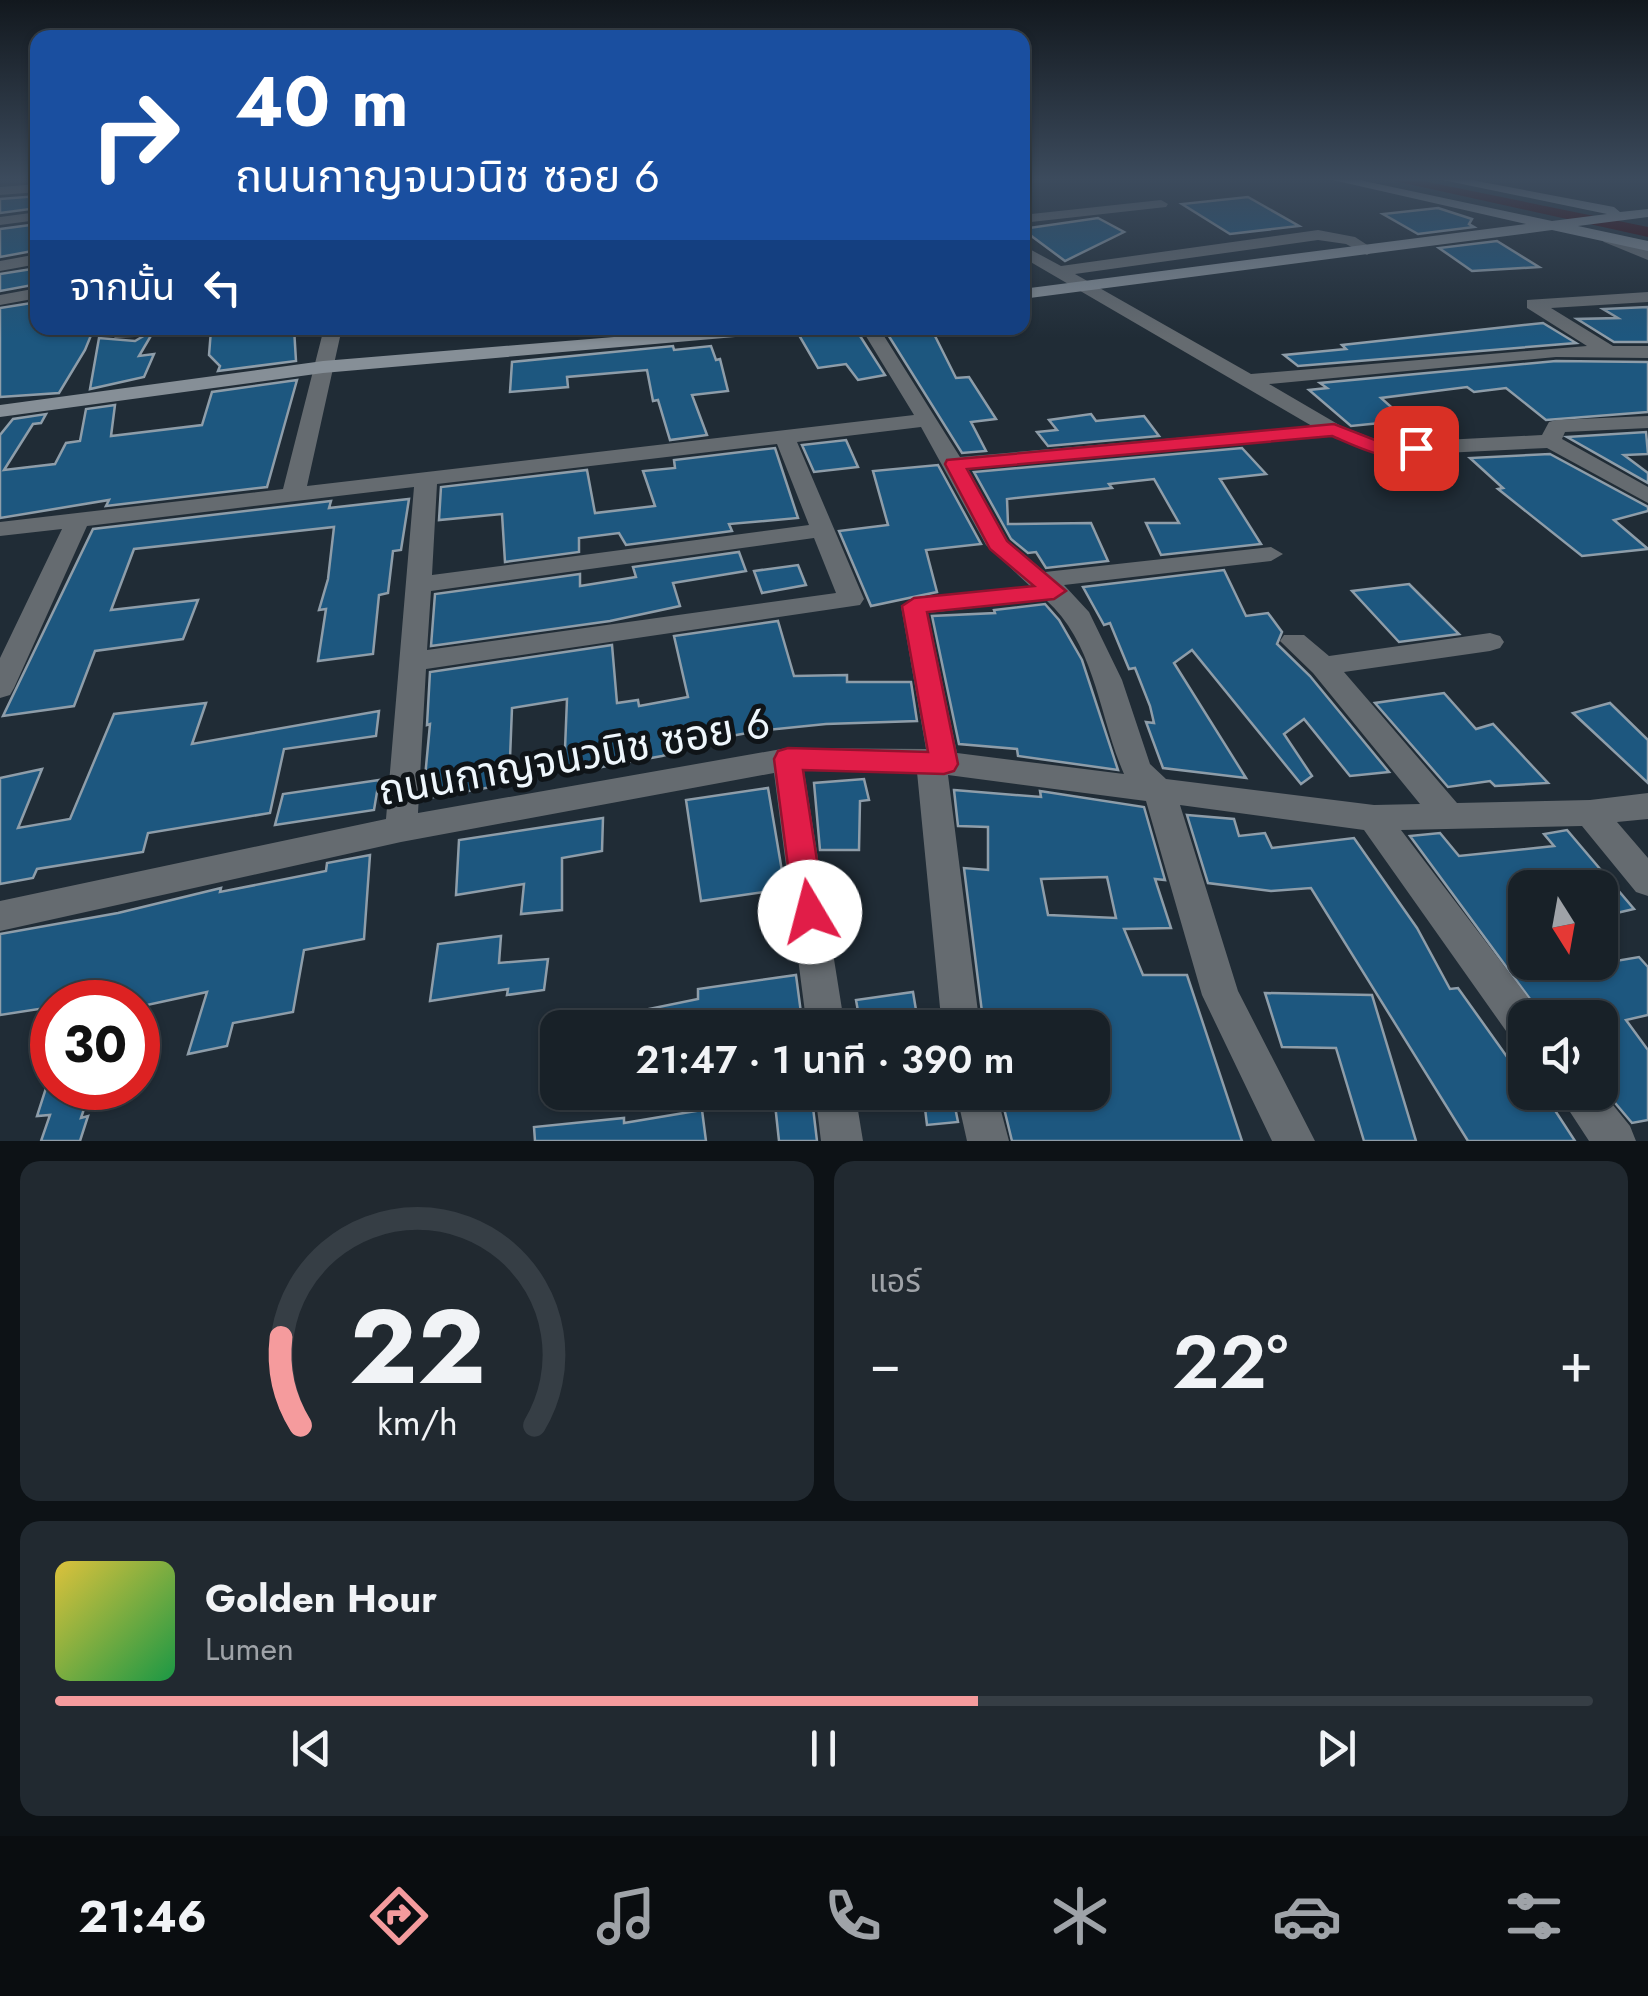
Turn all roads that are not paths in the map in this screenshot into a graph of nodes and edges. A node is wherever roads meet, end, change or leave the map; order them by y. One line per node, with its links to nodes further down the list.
1 (1519, 231): 5 (street)
2 (1574, 231): 3 (street)
3 (1608, 238): 4 (street); 7 (street)
4 (1648, 246)
5 (1367, 250): 10 (street); 11 (street)
6 (1030, 254): 10 (street)
7 (1648, 255)
8 (30, 260): 9 (street)
9 (0, 266)
10 (1060, 271): 11 (street)
11 (1092, 290): 13 (street); 22 (street)
12 (30, 294): 15 (street)
13 (1030, 294)
14 (1648, 297): 20 (street)
15 (0, 300)
16 (331, 335): 21 (street)
17 (679, 335): 21 (street)
18 (874, 335): 24 (street)
19 (1648, 352): 20 (street)
20 (1611, 353): 22 (street)
21 (324, 367): 23 (street); 31 (street)
22 (1250, 380): 26 (street)
23 (0, 411)
24 (928, 420): 27 (street); 29 (street)
25 (1648, 422): 28 (street)
26 (1334, 430): 28 (street); 29 (street)
27 (785, 437): 30 (street); 35 (street)
28 (1551, 441): 32 (street)
29 (954, 464): 38 (street)
30 (426, 479): 31 (street); 37 (street)
31 (293, 496): 33 (street)
32 (1648, 496)
33 (79, 518): 34 (street); 43 (street)
34 (0, 529)
35 (823, 530): 37 (street); 41 (street)
36 (1271, 554): 38 (street)
37 (416, 585): 41 (street)
38 (1048, 586): 45 (street); 46 (street)
39 (1294, 641): 42 (street)
40 (1490, 642): 42 (street)
41 (411, 662): 51 (street)
42 (1323, 666): 49 (street)
43 (0, 688)
44 (788, 759): 45 (street, ถนนกาญจนวนิช ซอย 6); 51 (street, ถนนกาญจนวนิช ซอย 6); 55 (street)
45 (937, 762): 46 (street, ถนนกาญจนวนิช ซอย 6); 56 (street)
46 (1160, 793): 50 (street, ถนนกาญจนวนิช ซอย 6); 62 (street)
47 (1648, 806): 48 (street, ถนนกาญจนวนิช ซอย 6)
48 (1590, 813): 49 (street, ถนนกาญจนวนิช ซอย 6); 52 (street)
49 (1448, 814): 50 (street, ถนนกาญจนวนิช ซอย 6)
50 (1374, 818): 54 (street)
51 (401, 829): 53 (street, ถนนกาญจนวนิช ซอย 6)
52 (1648, 882)
53 (0, 916)
54 (1508, 1002)
55 (823, 1010)
56 (959, 1010)
57 (838, 1110): 60 (street)
58 (980, 1110): 61 (street)
59 (1591, 1110): 63 (street)
60 (842, 1141)
61 (988, 1141)
62 (1294, 1141)
63 (1614, 1141)

